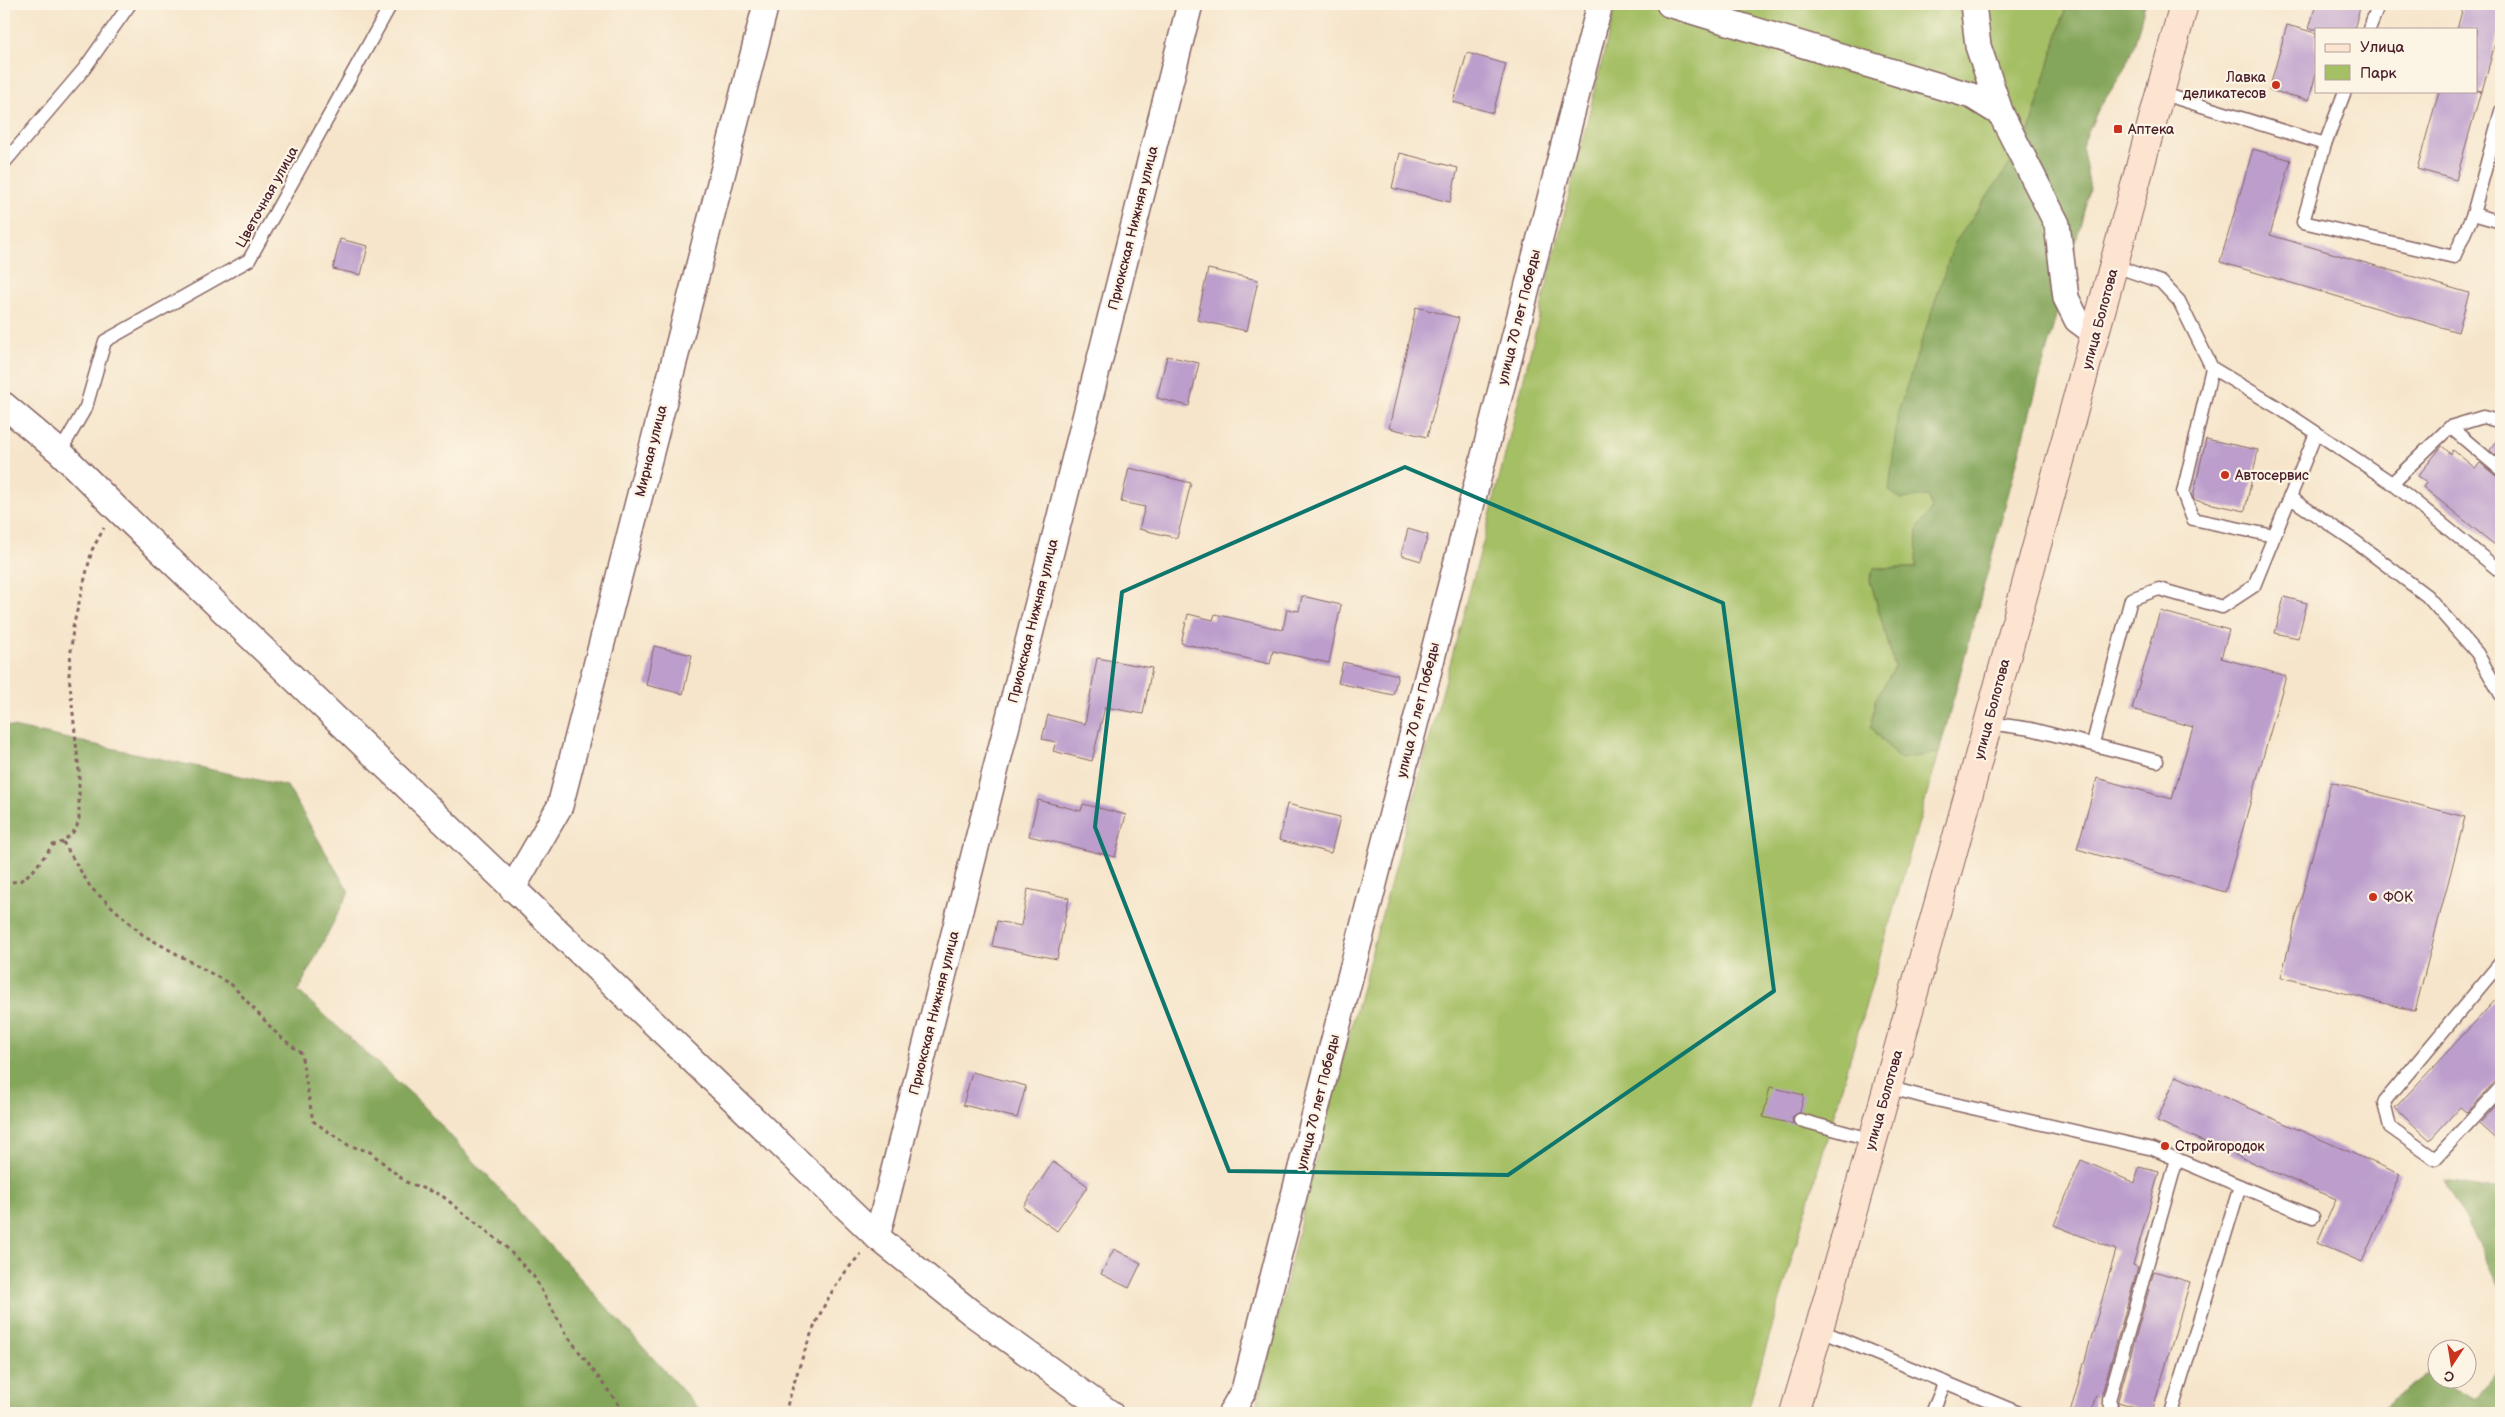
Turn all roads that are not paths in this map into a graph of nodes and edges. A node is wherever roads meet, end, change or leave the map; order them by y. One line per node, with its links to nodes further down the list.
1 (130, 4): 16 (lane)
2 (392, 4): 26 (lane, Цветочная улица)
3 (766, 4): 36 (street, Мирная улица)
4 (1190, 4): 45 (street, Приокская Нижняя улица)
5 (1600, 4): 49 (street, улица 70 лет Победы)
6 (1669, 4): 14 (street)
7 (1973, 4): 14 (street)
8 (2184, 4): 12 (main road, улица Болотова)
9 (2379, 4): 10 (lane)
10 (2369, 28)
11 (2345, 92): 15 (lane)
12 (2160, 94): 15 (lane); 19 (main road, улица Болотова)
13 (2501, 111): 17 (lane)
14 (2001, 114): 20 (street)
15 (2325, 144): 17 (lane)
16 (4, 164)
17 (2474, 214): 18 (lane)
18 (2501, 222)
19 (2115, 266): 20 (main road, улица Болотова); 21 (lane)
20 (2096, 334): 33 (main road, улица Болотова)
21 (2212, 368): 25 (lane); 30 (lane)
22 (4, 405): 26 (street)
23 (2501, 422): 24 (lane)
24 (2450, 427): 27 (lane); 28 (lane)
25 (2316, 433): 28 (lane); 29 (lane)
26 (60, 452): 36 (street)
27 (2501, 470)
28 (2392, 483): 31 (lane)
29 (2290, 497): 30 (lane); 32 (lane)
30 (2274, 536): 34 (lane)
31 (2501, 572)
32 (2501, 695)
33 (1988, 723): 34 (lane); 38 (main road, улица Болотова)
34 (2093, 744): 35 (lane)
35 (2157, 760)
36 (512, 889): 45 (street)
37 (2501, 962): 39 (lane)
38 (1888, 1087): 41 (main road, улица Болотова); 42 (lane)
39 (2501, 1088)
40 (1800, 1120): 41 (lane)
41 (1873, 1140): 46 (main road, улица Болотова)
42 (2177, 1159): 43 (lane); 53 (lane)
43 (2240, 1186): 44 (lane); 54 (lane)
44 (2313, 1217)
45 (877, 1237): 48 (street)
46 (1819, 1330): 47 (lane); 50 (main road, улица Болотова)
47 (1945, 1382): 51 (lane); 52 (lane)
48 (1110, 1413)
49 (1231, 1413)
50 (1794, 1413)
51 (1932, 1413)
52 (2020, 1413)
53 (2114, 1413)
54 (2171, 1413)

